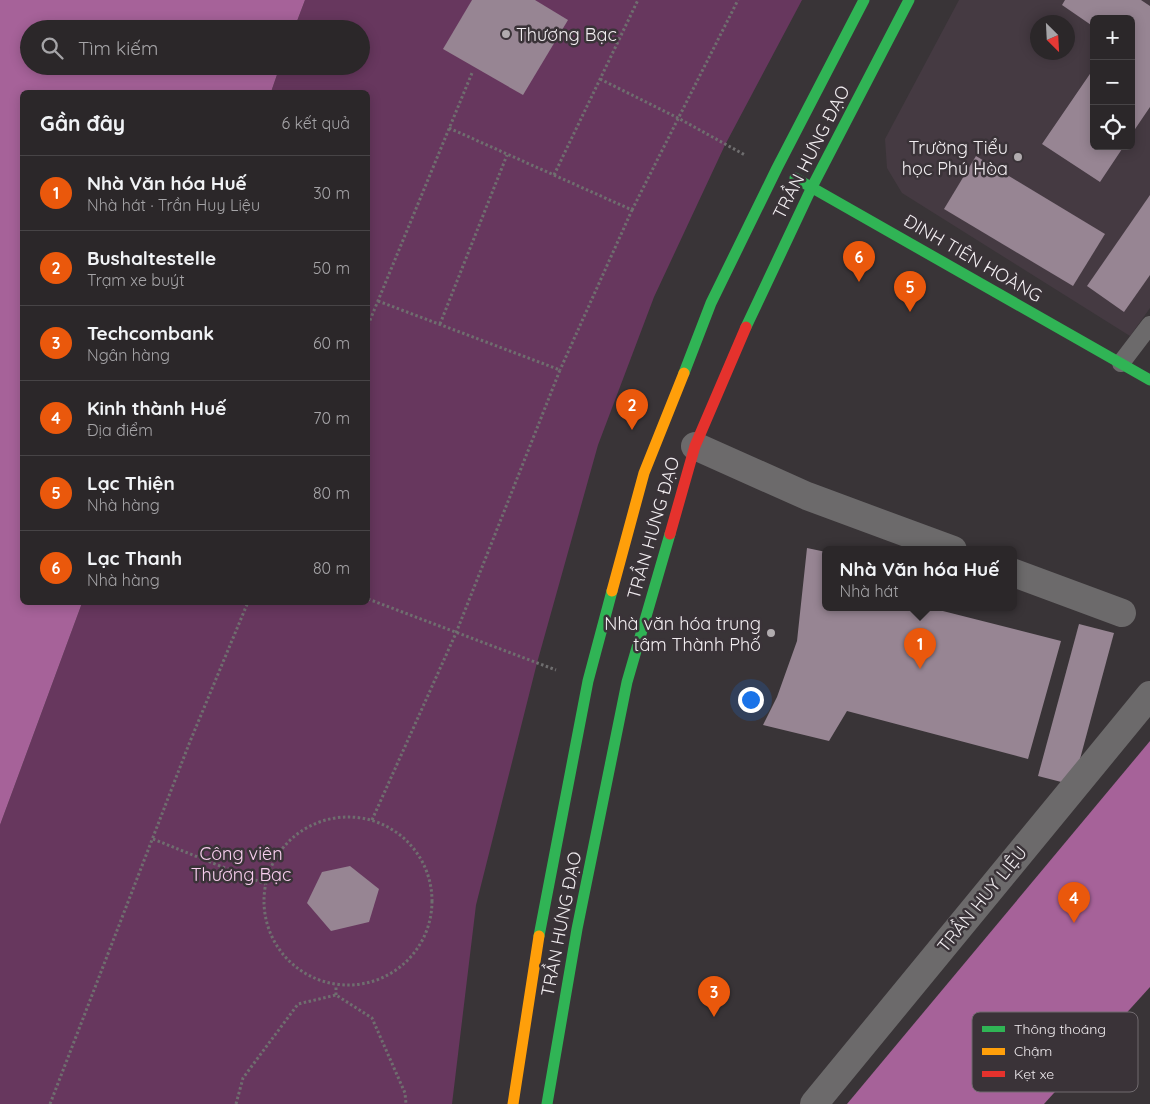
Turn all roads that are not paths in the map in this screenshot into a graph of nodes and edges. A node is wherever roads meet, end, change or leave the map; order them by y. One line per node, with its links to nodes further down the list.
1 (864, 0): 3 (main road, TRẦN HƯNG ĐẠO)
2 (909, 0): 4 (main road, TRẦN HƯNG ĐẠO)
3 (777, 168): 4 (main road, ĐINH TIÊN HOÀNG); 13 (main road, TRẦN HƯNG ĐẠO)
4 (812, 187): 6 (main road, ĐINH TIÊN HOÀNG); 8 (main road, TRẦN HƯNG ĐẠO)
5 (1150, 325): 6 (lane)
6 (1122, 363): 7 (main road, ĐINH TIÊN HOÀNG)
7 (1150, 380)
8 (695, 446): 9 (street); 14 (main road, TRẦN HƯNG ĐẠO)
9 (942, 546)
10 (1017, 574): 11 (street)
11 (1122, 614)
12 (1150, 694): 15 (street, TRẦN HUY LIỆU)
13 (513, 1104)
14 (547, 1104)
15 (814, 1104)

